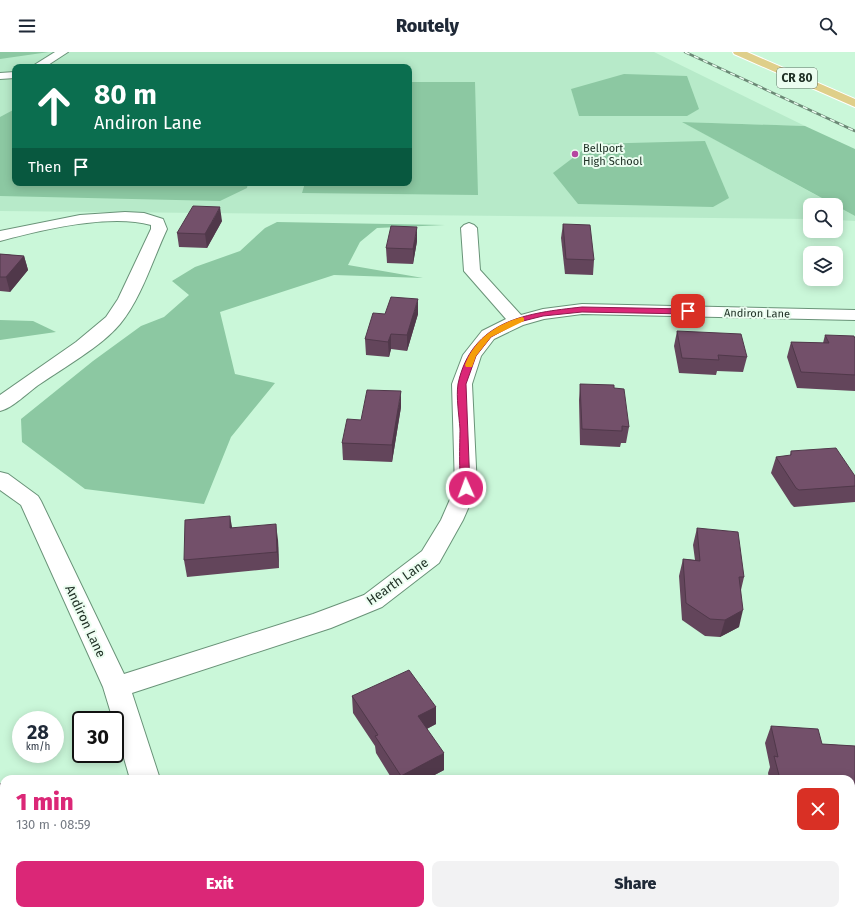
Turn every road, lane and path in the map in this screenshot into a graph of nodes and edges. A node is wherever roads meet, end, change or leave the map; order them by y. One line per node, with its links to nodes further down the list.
1 (63, 52): 3 (street)
2 (738, 52): 6 (main road, CR 80)
3 (42, 64)
4 (12, 75): 5 (street)
5 (0, 76)
6 (855, 103)
7 (469, 228): 10 (street)
8 (0, 236): 11 (street)
9 (855, 314): 10 (street, Andiron Lane)
10 (517, 321): 13 (street, Hearth Lane)
11 (0, 404)
12 (0, 479): 13 (street, Andiron Lane)
13 (117, 687): 14 (street, Andiron Lane)
14 (144, 775)

